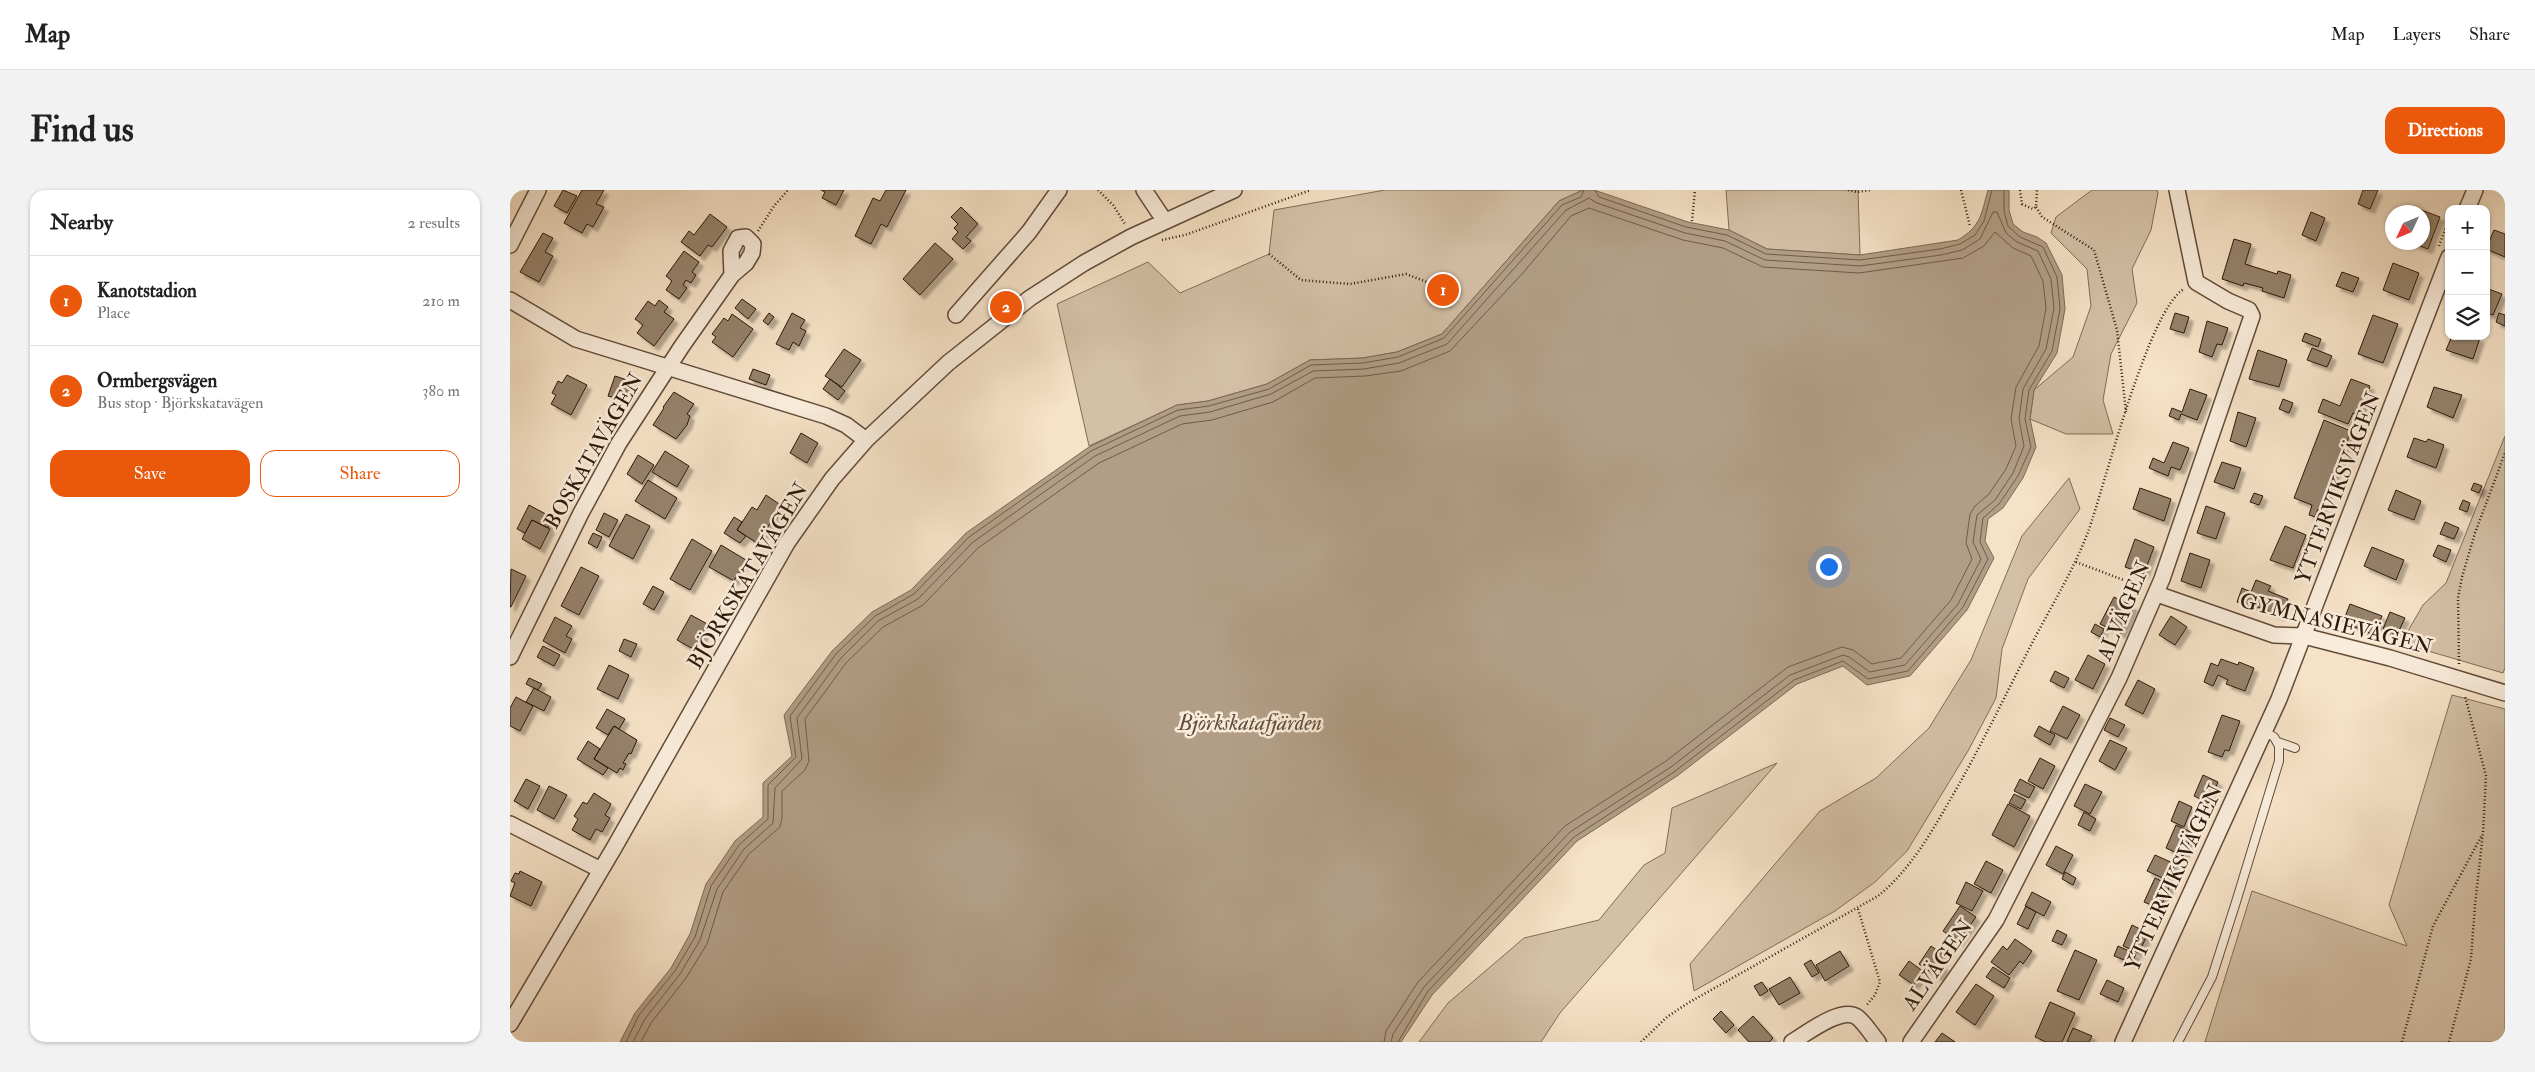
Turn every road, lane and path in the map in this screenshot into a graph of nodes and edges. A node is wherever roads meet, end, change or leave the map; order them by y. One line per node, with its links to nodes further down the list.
1 (538, 190): 24 (street)
2 (788, 190): 23 (path)
3 (1059, 190): 31 (street)
4 (1098, 190): 21 (path)
5 (1144, 190): 18 (street)
6 (1234, 190): 18 (street, BJÖRKSKATAVÄGEN)
7 (1311, 190): 22 (path)
8 (1695, 190): 19 (path)
9 (1848, 190): 10 (path)
10 (1871, 190)
11 (1961, 190): 20 (path)
12 (2020, 190): 17 (path)
13 (2037, 190): 17 (path)
14 (2177, 190): 28 (street)
15 (2474, 190): 16 (street)
16 (2468, 205)
17 (2036, 207): 33 (path)
18 (1164, 220): 21 (street, BJÖRKSKATAVÄGEN)
19 (1692, 221)
20 (1970, 226)
21 (1131, 237): 34 (street, BJÖRKSKATAVÄGEN)
22 (1159, 241)
23 (753, 244): 27 (street, BOSKATAVÄGEN); 27 (street)
24 (510, 245)
25 (1269, 254): 29 (path)
26 (2445, 268): 38 (street, YTTERVIKSVÄGEN)
27 (732, 275): 32 (street, BOSKATAVÄGEN)
28 (2196, 282): 33 (path); 37 (street, ALVÄGEN)
29 (1435, 285)
30 (510, 300): 32 (street)
31 (956, 315)
32 (668, 366): 34 (street); 39 (street, BOSKATAVÄGEN)
33 (2126, 414): 36 (path)
34 (866, 440): 47 (street, BJÖRKSKATAVÄGEN)
35 (2505, 453): 40 (path)
36 (2076, 562): 37 (path); 48 (path)
37 (2157, 594): 38 (street, GYMNASIEVÄGEN); 54 (street, ALVÄGEN)
38 (2304, 636): 40 (street, GYMNASIEVÄGEN); 42 (street, YTTERVIKSVÄGEN)
39 (510, 657)
40 (2460, 679): 41 (street, GYMNASIEVÄGEN); 46 (path)
41 (2505, 693)
42 (2265, 732): 43 (lane); 55 (street, YTTERVIKSVÄGEN)
43 (2278, 742): 44 (lane); 56 (lane)
44 (2295, 748)
45 (510, 824): 47 (street)
46 (2484, 833): 57 (path); 58 (path)
47 (601, 870): 50 (street, BJÖRKSKATAVÄGEN)
48 (1858, 909): 49 (path); 51 (path)
49 (1856, 1016): 52 (street); 53 (street)
50 (510, 1024)
51 (1641, 1042)
52 (1792, 1042)
53 (1878, 1042)
54 (1912, 1042)
55 (2123, 1042)
56 (2178, 1042)
57 (2402, 1042)
58 (2449, 1042)

